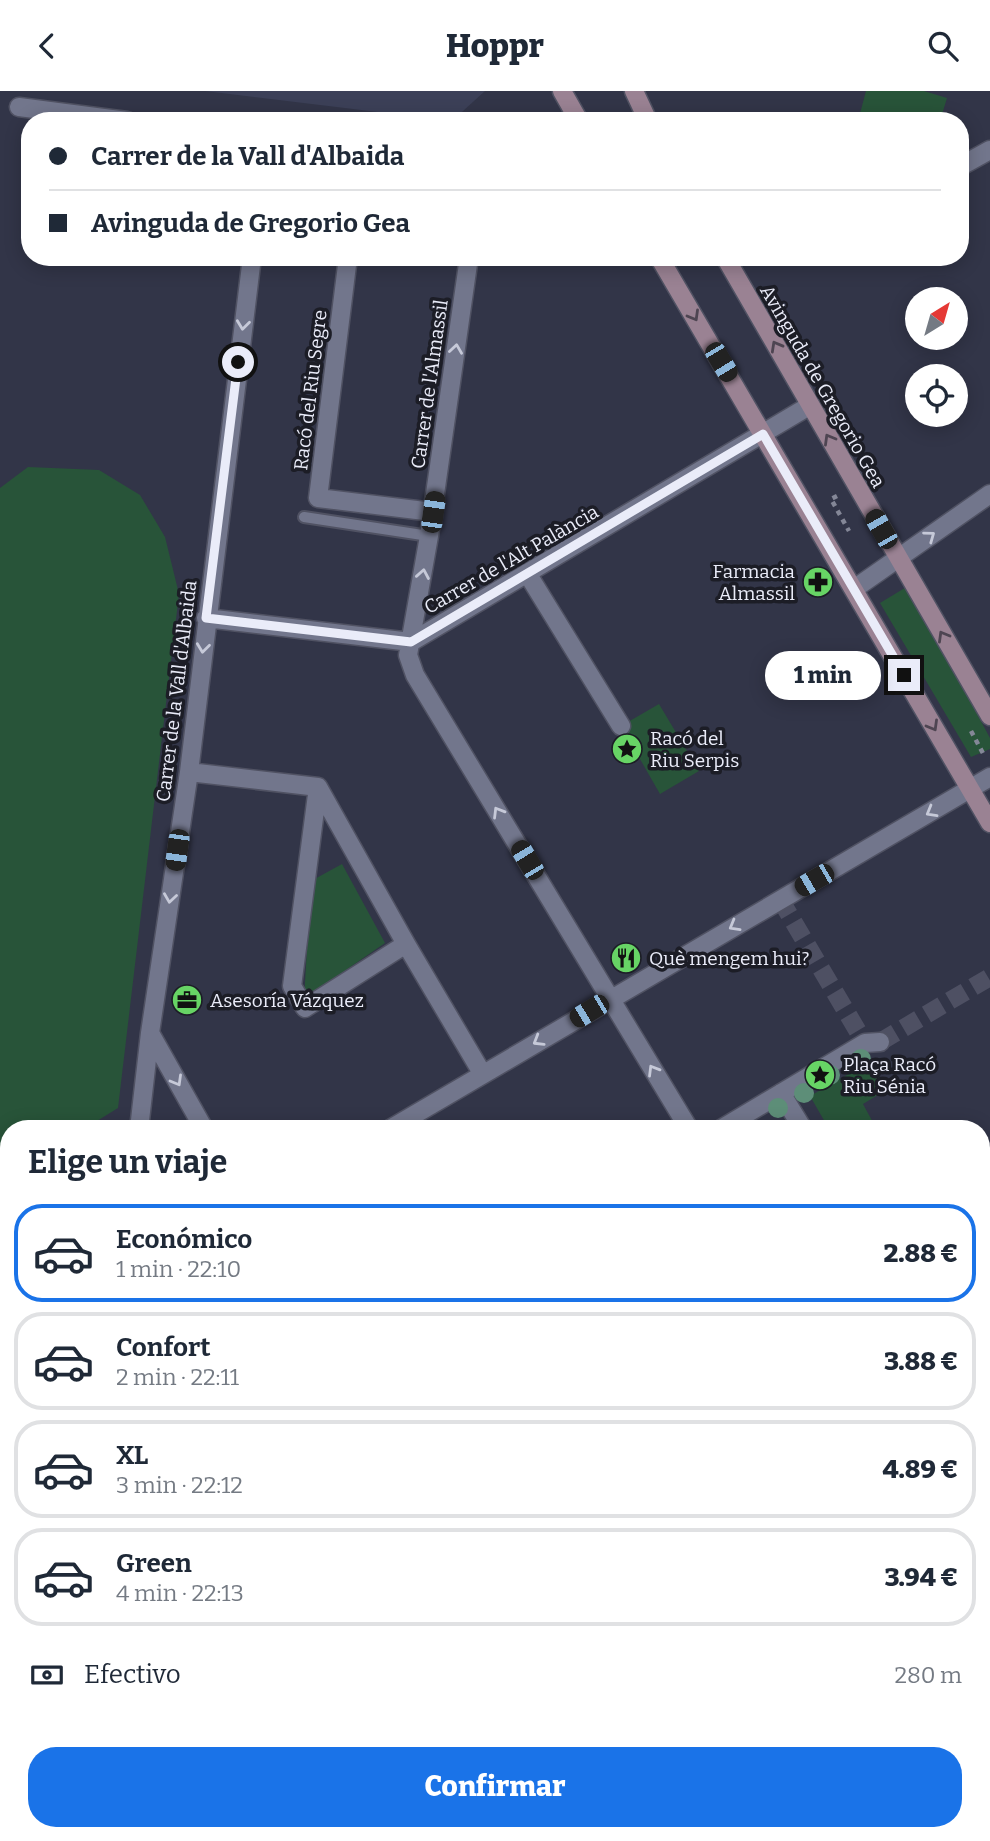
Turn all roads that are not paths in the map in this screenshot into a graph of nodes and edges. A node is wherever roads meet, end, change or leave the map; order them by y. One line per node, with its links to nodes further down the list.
1 (562, 91): 5 (street)
2 (634, 91): 6 (street)
3 (19, 107): 4 (street)
4 (58, 112)
5 (574, 112)
6 (644, 112)
7 (990, 150): 8 (street)
8 (969, 162)
9 (251, 266): 23 (street, Carrer de la Vall d'Albaida, one-way to 23)
10 (347, 266): 17 (street, Racó del Riu Segre)
11 (468, 266): 17 (street, Carrer de l'Almassil, one-way to 11)
12 (664, 266): 15 (street, one-way to 15)
13 (730, 266): 14 (street, Avinguda de Gregorio Gea, one-way to 13)
14 (809, 406): 15 (street, Carrer de l'Alt Palància); 20 (street, Avinguda de Gregorio Gea, one-way to 14)
15 (763, 434): 21 (street, Carrer de l'Alt Palància); 22 (street)
16 (990, 493): 20 (street, one-way to 16)
17 (433, 512): 19 (street, Carrer de l'Almassil)
18 (304, 517): 19 (lane)
19 (429, 536): 24 (street, Carrer de l'Almassil, one-way to 19)
20 (898, 559): 22 (street); 25 (street, Avinguda de Gregorio Gea, one-way to 20)
21 (527, 573): 24 (street, Carrer de l'Alt Palància); 26 (street)
22 (854, 589): 30 (street, one-way to 30)
23 (206, 618): 24 (street); 27 (street, Carrer de la Vall d'Albaida, one-way to 27)
24 (411, 642): 33 (street, Carrer de l'Almassil, one-way to 24)
25 (990, 716)
26 (621, 726)
27 (188, 772): 29 (street); 34 (street, Carrer de la Vall d'Albaida, one-way to 34)
28 (990, 778): 30 (street)
29 (318, 787): 32 (street); 32 (street)
30 (970, 789): 31 (street); 33 (street, one-way to 33)
31 (990, 823)
32 (406, 944): 36 (street)
33 (610, 998): 36 (street, one-way to 36); 41 (street, Carrer de l'Almassil, one-way to 33)
34 (150, 1033): 38 (street, Carrer de la Vall d'Albaida); 39 (street, one-way to 39)
35 (868, 1040): 37 (street)
36 (482, 1073): 40 (street)
37 (781, 1093): 42 (street); 43 (street)
38 (140, 1120)
39 (199, 1120)
40 (405, 1120)
41 (684, 1120)
42 (736, 1120)
43 (798, 1120)

